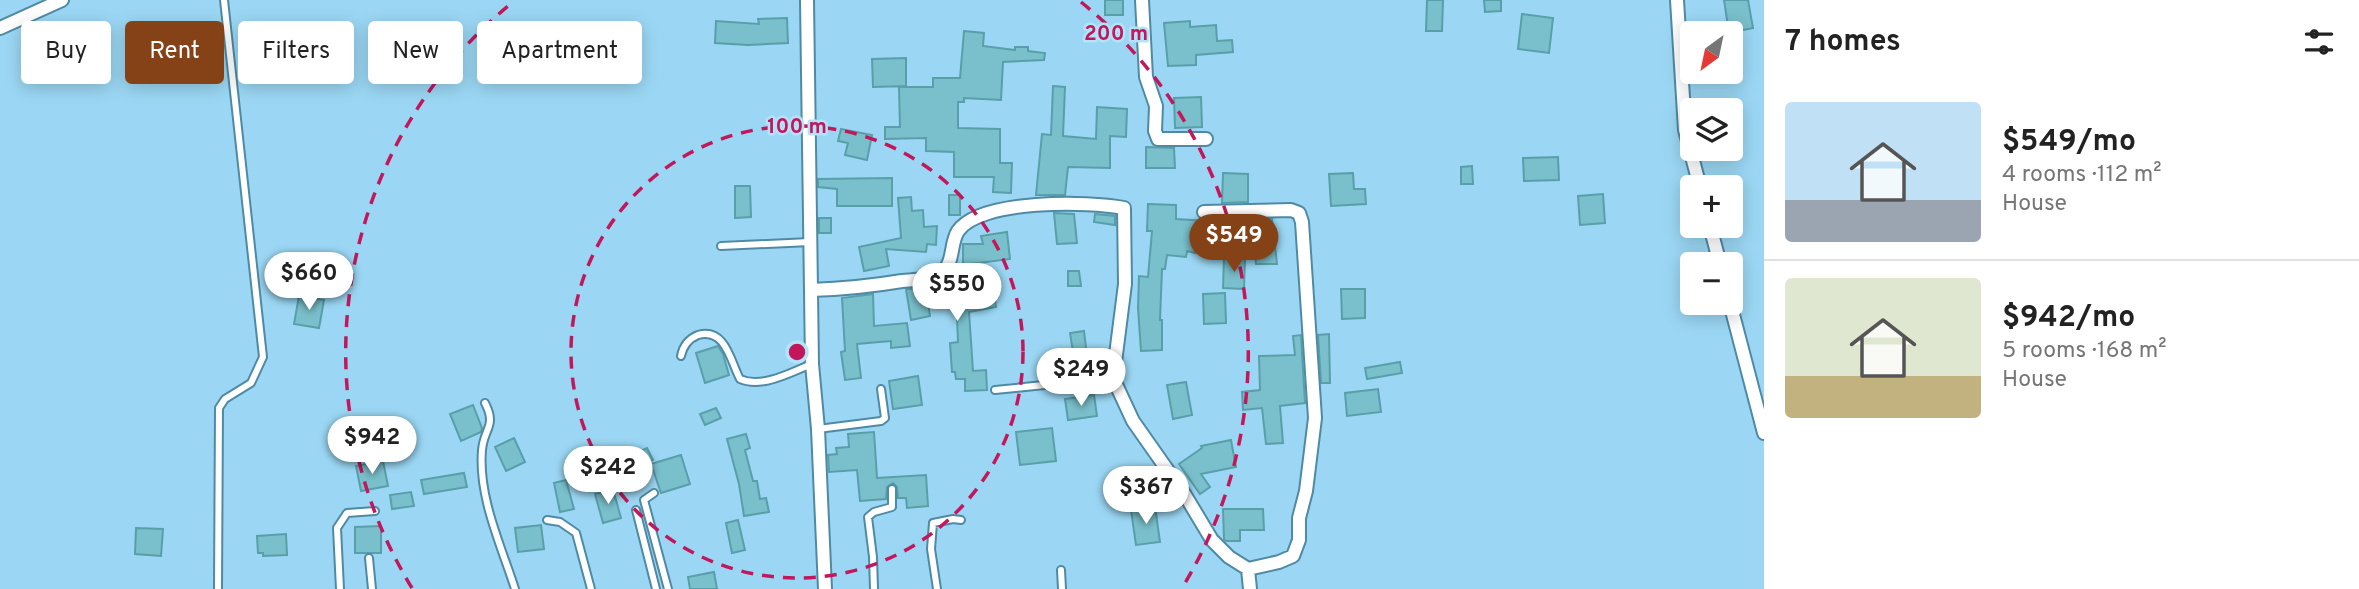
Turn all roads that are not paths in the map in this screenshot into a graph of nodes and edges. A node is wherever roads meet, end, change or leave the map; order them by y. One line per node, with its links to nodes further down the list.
1 (62, 0): 6 (street)
2 (224, 0): 32 (lane)
3 (807, 0): 10 (street)
4 (1142, 0): 7 (street)
5 (1677, 0): 8 (street)
6 (0, 28)
7 (1206, 139)
8 (1697, 175)
9 (1204, 212): 30 (street)
10 (812, 242): 11 (lane); 12 (street)
11 (721, 246)
12 (811, 290): 15 (street); 16 (street)
13 (1734, 315): 19 (street)
14 (681, 356): 15 (lane)
15 (812, 364): 21 (street)
16 (1113, 378): 18 (lane); 30 (street)
17 (881, 389): 21 (lane)
18 (995, 390)
19 (1759, 395): 22 (street)
20 (485, 403): 35 (lane)
21 (818, 429): 39 (street)
22 (1764, 433)
23 (892, 489): 40 (lane)
24 (654, 493): 38 (lane)
25 (636, 510): 37 (lane)
26 (375, 512): 33 (lane)
27 (547, 520): 36 (lane)
28 (961, 520): 41 (lane)
29 (369, 558): 34 (lane)
30 (1248, 569): 43 (street)
31 (1061, 570): 42 (lane)
32 (218, 589)
33 (340, 589)
34 (372, 589)
35 (515, 589)
36 (591, 589)
37 (656, 589)
38 (668, 589)
39 (825, 589)
40 (874, 589)
41 (937, 589)
42 (1062, 589)
43 (1250, 589)

